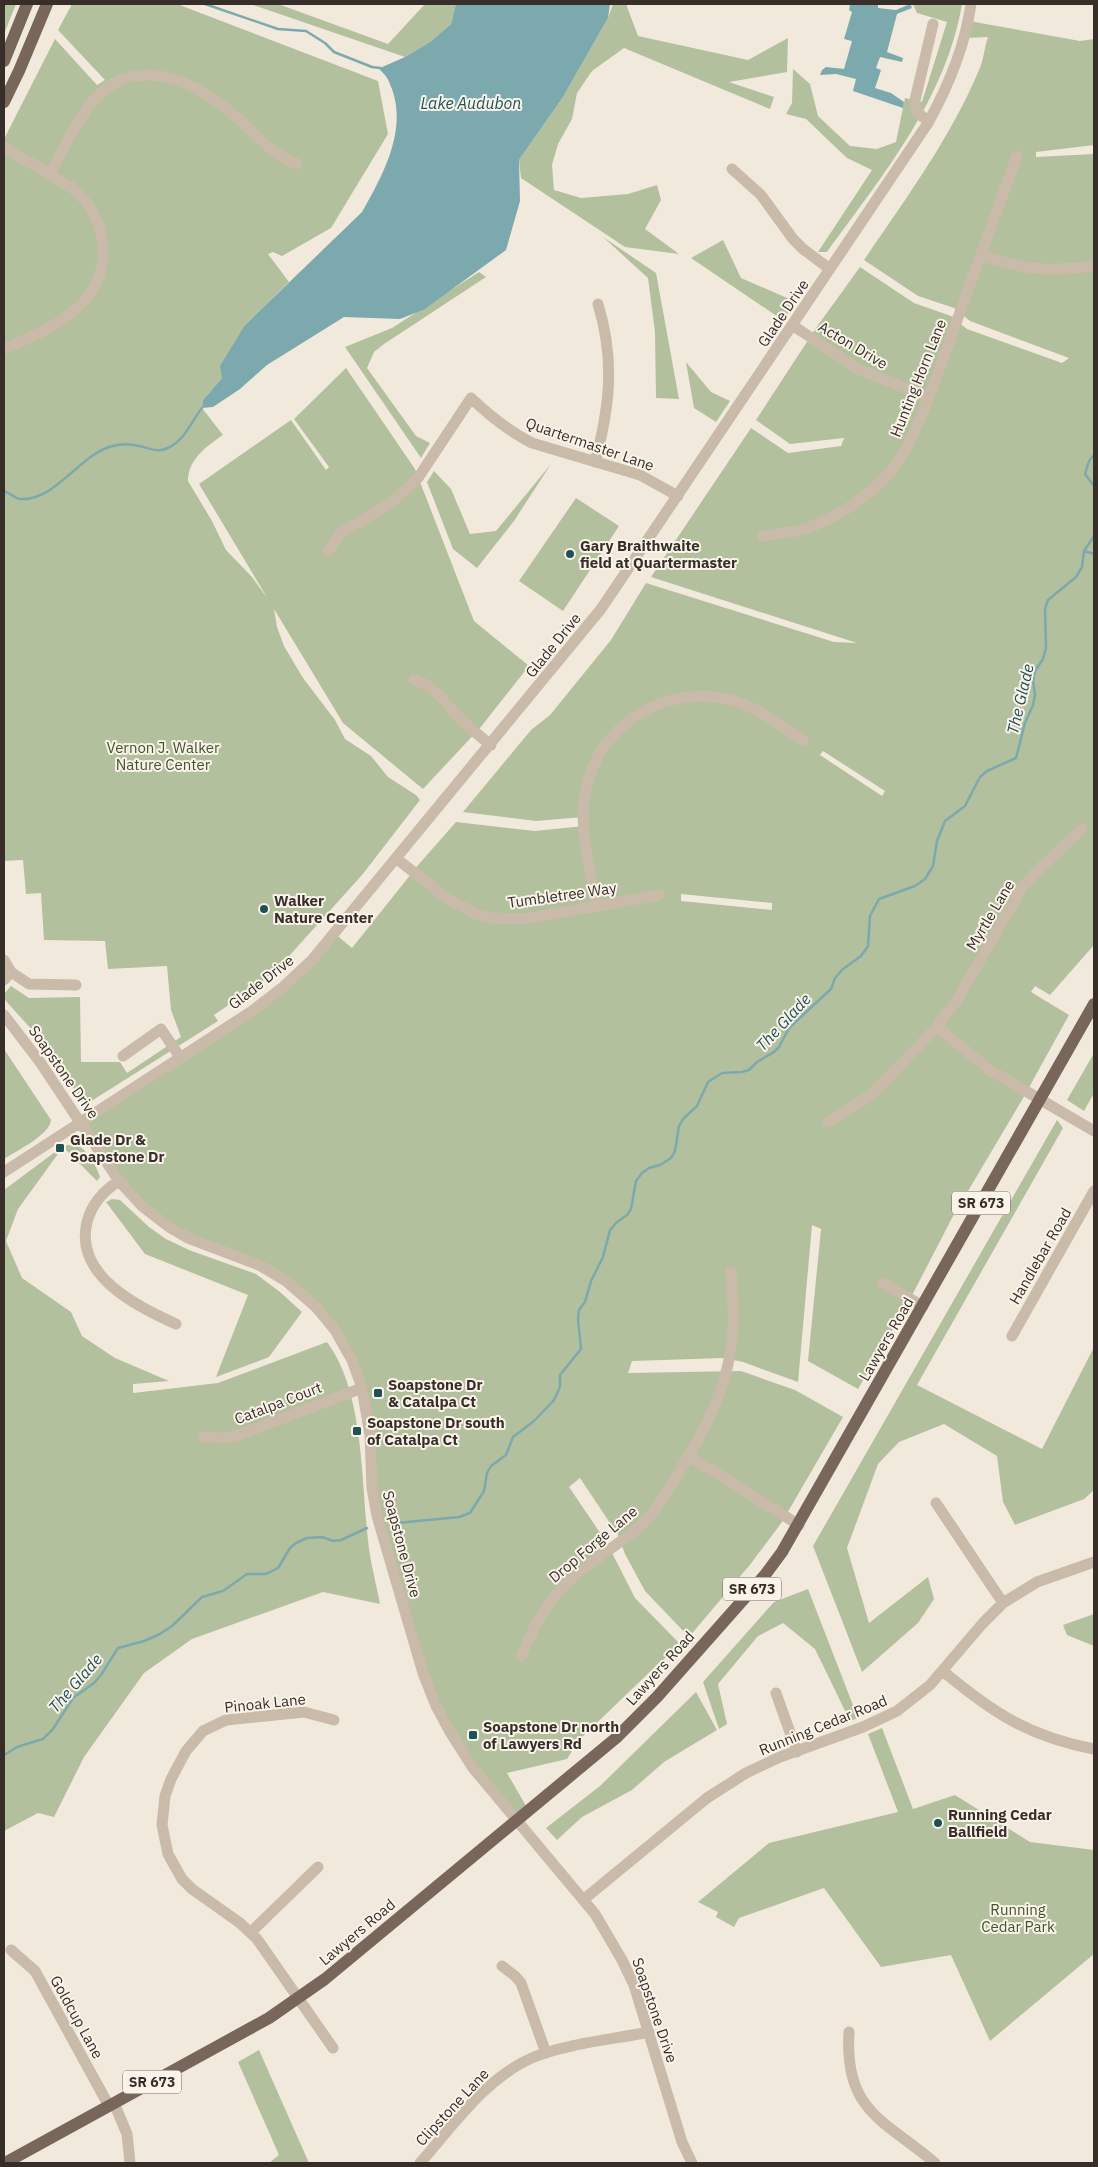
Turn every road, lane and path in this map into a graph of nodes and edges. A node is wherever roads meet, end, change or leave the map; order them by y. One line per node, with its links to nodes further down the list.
1 (27, 4): 5 (main road)
2 (47, 4): 6 (main road)
3 (971, 4): 7 (street, Glade Drive)
4 (933, 24): 7 (street)
5 (4, 61)
6 (4, 102)
7 (929, 121): 15 (street, Glade Drive)
8 (4, 147): 12 (street)
9 (1017, 156): 13 (street, Hunting Horn Lane)
10 (297, 164): 12 (street)
11 (732, 169): 15 (street)
12 (50, 173): 18 (street)
13 (981, 255): 14 (street); 19 (street, Hunting Horn Lane)
14 (1094, 266)
15 (830, 269): 17 (street, Glade Drive)
16 (598, 304): 20 (street)
17 (792, 325): 19 (street, Acton Drive); 21 (street, Glade Drive)
18 (4, 348)
19 (929, 398): 22 (street, Hunting Horn Lane)
20 (595, 462): 21 (street, Quartermaster Lane); 23 (street, Quartermaster Lane)
21 (678, 496): 26 (street, Glade Drive)
22 (763, 536)
23 (328, 551)
24 (414, 680): 26 (street)
25 (803, 740): 30 (street)
26 (491, 745): 28 (street, Glade Drive)
27 (1082, 829): 36 (street, Myrtle Lane)
28 (397, 859): 30 (street, Tumbletree Way); 38 (street, Glade Drive)
29 (659, 895): 30 (street, Tumbletree Way)
30 (597, 906)
31 (4, 960): 32 (street)
32 (7, 976): 33 (street)
33 (76, 985)
34 (1094, 1004): 39 (main road, Lawyers Road / SR 673)
35 (4, 1015): 40 (street, Soapstone Drive)
36 (937, 1027): 39 (street); 41 (street, Myrtle Lane)
37 (123, 1056): 38 (street)
38 (180, 1057): 40 (street, Glade Drive)
39 (1040, 1100): 42 (street); 48 (main road, Lawyers Road / SR 673)
40 (81, 1122): 43 (street, Glade Drive); 44 (street, Soapstone Drive)
41 (828, 1122)
42 (1094, 1131)
43 (4, 1172)
44 (119, 1181): 49 (street); 51 (street, Soapstone Drive)
45 (1094, 1191): 50 (street, Handlebar Road)
46 (731, 1272): 53 (street, Drop Forge Lane)
47 (882, 1283): 48 (street)
48 (923, 1306): 55 (main road, Lawyers Road / SR 673)
49 (176, 1324)
50 (1012, 1336)
51 (362, 1388): 52 (street, Catalpa Court); 64 (street, Soapstone Drive)
52 (203, 1436)
53 (689, 1456): 55 (street); 58 (street, Drop Forge Lane)
54 (936, 1503): 57 (street)
55 (799, 1525): 64 (main road, Lawyers Road / SR 673)
56 (1094, 1562): 57 (street, Running Cedar Road)
57 (1003, 1603): 59 (street, Running Cedar Road)
58 (521, 1656)
59 (944, 1672): 62 (street); 63 (street, Running Cedar Road)
60 (776, 1693): 63 (street)
61 (334, 1720): 67 (street, Pinoak Lane)
62 (1094, 1749)
63 (796, 1752): 66 (street, Running Cedar Road)
64 (516, 1821): 66 (street, Soapstone Drive); 70 (main road, Lawyers Road / SR 673)
65 (318, 1867): 67 (street)
66 (583, 1900): 71 (street, Soapstone Drive)
67 (251, 1932): 70 (street, Pinoak Lane)
68 (11, 1950): 75 (street, Goldcup Lane)
69 (502, 1966): 74 (street)
70 (298, 2000): 73 (street, Pinoak Lane); 75 (main road, Lawyers Road / SR 673)
71 (649, 2032): 74 (street, Clipstone Lane); 79 (street, Soapstone Drive)
72 (849, 2032): 80 (street)
73 (332, 2048)
74 (546, 2053): 78 (street, Clipstone Lane)
75 (112, 2105): 76 (main road, Lawyers Road / SR 673); 77 (street, Goldcup Lane)
76 (6, 2163)
77 (130, 2163)
78 (420, 2163)
79 (692, 2163)
80 (935, 2163)

